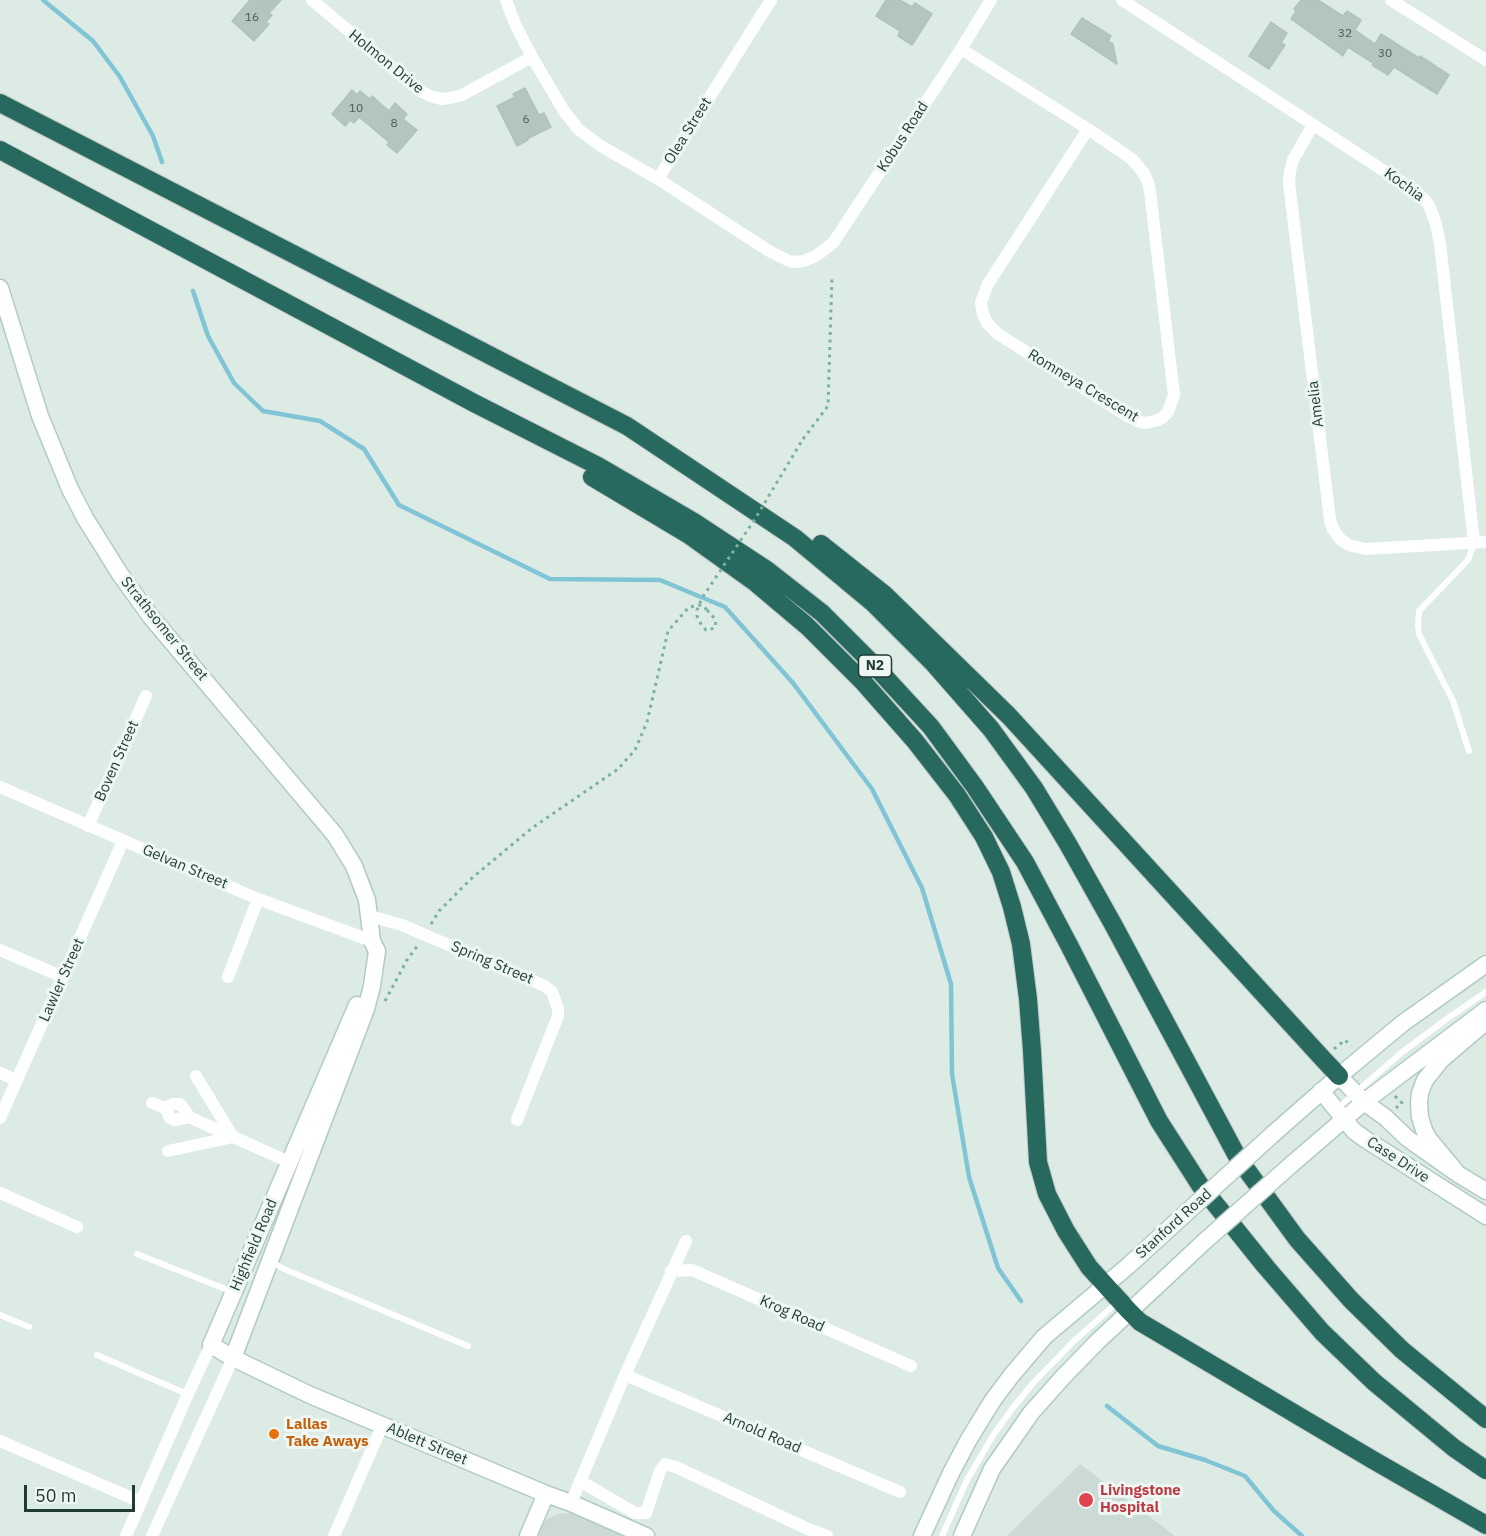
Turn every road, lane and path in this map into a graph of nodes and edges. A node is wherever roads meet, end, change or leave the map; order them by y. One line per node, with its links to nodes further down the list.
1 (312, 0): 8 (street, Holmon Drive)
2 (506, 0): 8 (street)
3 (771, 0): 14 (street, Olea Street)
4 (991, 0): 7 (street, Kobus Road)
5 (1122, 0): 11 (street, Kochia)
6 (1398, 2): 9 (street)
7 (961, 49): 12 (street, Romneya Crescent); 15 (street, Kobus Road)
8 (532, 57): 14 (street)
9 (1486, 60)
10 (0, 103): 19 (highway)
11 (1313, 124): 20 (street, Kochia); 20 (street, Amelia)
12 (1088, 129): 12 (street, Romneya Crescent)
13 (0, 150): 18 (highway, N2)
14 (658, 179): 15 (street, Olea Street)
15 (804, 261)
16 (832, 274): 28 (path, bridge)
17 (0, 288): 27 (street, Strathsomer Street)
18 (474, 403): 60 (highway); 75 (highway, N2)
19 (627, 426): 40 (highway); 72 (highway)
20 (1480, 542): 22 (lane)
21 (146, 696): 24 (street, Boven Street)
22 (1469, 751)
23 (0, 788): 24 (street, Gelvan Street)
24 (88, 826): 25 (street, Gelvan Street)
25 (123, 841): 26 (street, Gelvan Street); 32 (street, Lawler Street)
26 (258, 899): 29 (street, Gelvan Street); 33 (street)
27 (370, 916): 28 (street, Spring Street); 29 (street, Strathsomer Street)
28 (425, 934): 35 (path); 47 (street, Spring Street)
29 (373, 947): 50 (street, Highfield Road); 58 (street, Highfield Road)
30 (0, 950): 32 (street)
31 (1486, 964): 40 (street, Stanford Road)
32 (63, 977): 41 (street, Lawler Street)
33 (228, 977)
34 (1486, 992): 43 (lane)
35 (380, 1009)
36 (1486, 1010): 43 (street)
37 (1486, 1021): 51 (street)
38 (0, 1073): 41 (street)
39 (196, 1076): 48 (street)
40 (1339, 1076): 42 (street, Stanford Road); 43 (street, Case Drive)
41 (16, 1080): 46 (street, Lawler Street)
42 (1321, 1091): 45 (street, Case Drive); 60 (street, Stanford Road, bridge)
43 (1359, 1097): 45 (street); 51 (street, Case Drive)
44 (152, 1103): 48 (street)
45 (1340, 1114): 54 (street, Case Drive); 62 (street, bridge)
46 (0, 1118)
47 (516, 1120)
48 (233, 1137): 49 (street); 50 (street)
49 (168, 1151)
50 (289, 1162): 61 (street, Highfield Road)
51 (1458, 1174): 52 (street, Case Drive)
52 (1486, 1191)
53 (0, 1192): 55 (street)
54 (1486, 1216)
55 (77, 1227)
56 (686, 1241): 59 (street)
57 (137, 1254): 61 (lane)
58 (270, 1261): 66 (lane); 68 (street, Highfield Road)
59 (671, 1271): 69 (street, Krog Road); 70 (street)
60 (1105, 1285): 62 (highway); 88 (street, Stanford Road)
61 (233, 1293): 65 (street, Highfield Road)
62 (1124, 1306): 81 (highway); 89 (lane); 90 (street)
63 (0, 1315): 64 (lane)
64 (29, 1327)
65 (211, 1345): 68 (street, Ablett Street); 71 (street, Highfield Road)
66 (468, 1346)
67 (97, 1355): 71 (lane)
68 (233, 1358): 73 (street, Ablett Street); 83 (street, Highfield Road)
69 (911, 1366)
70 (625, 1375): 76 (street); 77 (street, Arnold Road)
71 (188, 1394): 79 (street, Highfield Road)
72 (1486, 1419)
73 (382, 1426): 78 (street, Ablett Street); 84 (street)
74 (0, 1441): 79 (street)
75 (1486, 1470)
76 (580, 1481): 80 (street); 87 (street)
77 (900, 1492)
78 (546, 1494): 80 (street, Ablett Street); 85 (street)
79 (141, 1502): 82 (street, Highfield Road)
80 (571, 1503): 86 (street, Ablett Street)
81 (1486, 1525)
82 (126, 1536)
83 (152, 1536)
84 (334, 1536)
85 (528, 1536)
86 (646, 1536)
87 (827, 1536)
88 (922, 1536)
89 (942, 1536)
90 (962, 1536)

